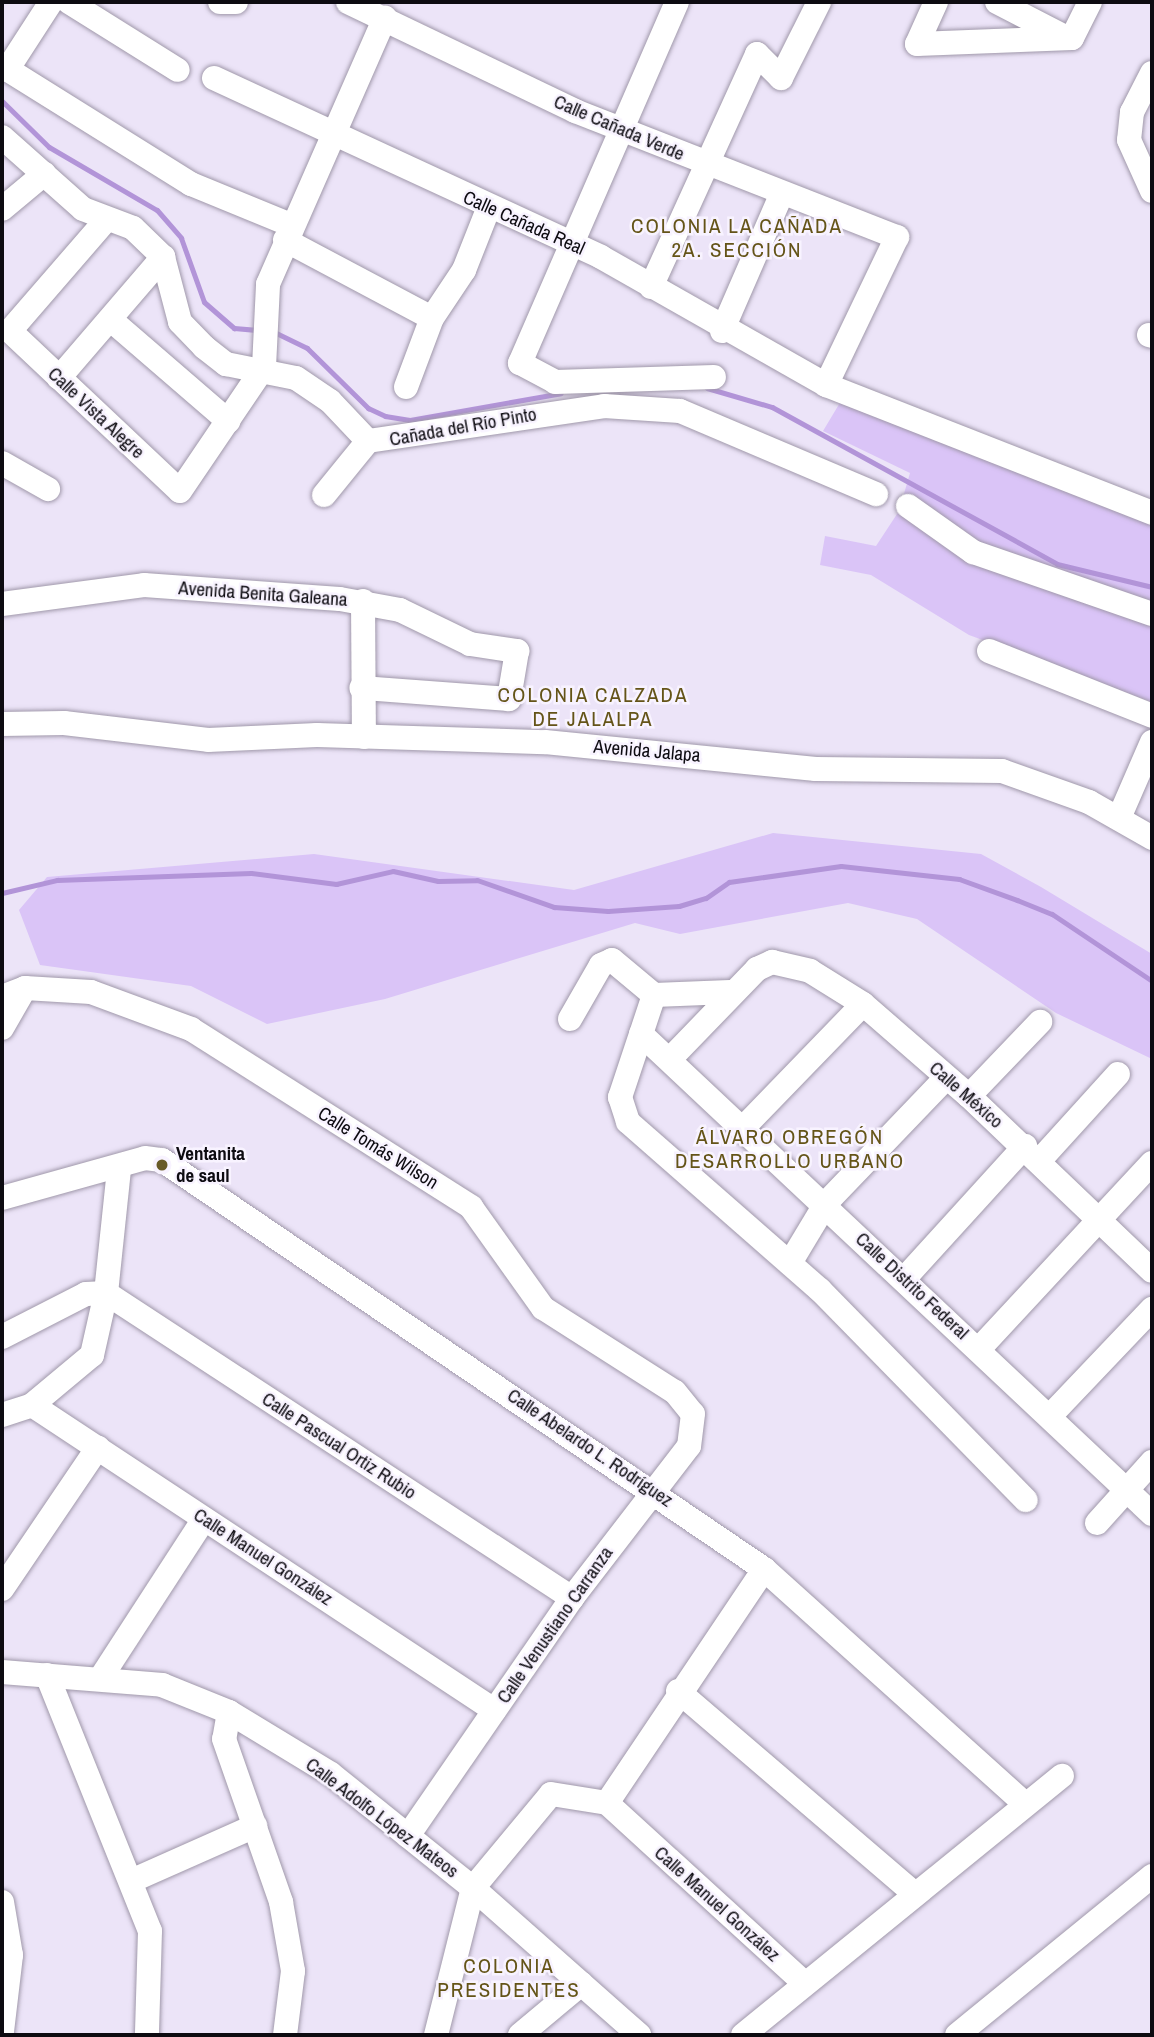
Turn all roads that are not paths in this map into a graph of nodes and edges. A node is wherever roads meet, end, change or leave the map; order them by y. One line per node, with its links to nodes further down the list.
1 (51, 2): 13 (street)
2 (69, 2): 14 (street)
3 (221, 2): 4 (street)
4 (236, 2)
5 (348, 2): 11 (street, Calle Cañada Verde)
6 (677, 2): 17 (street)
7 (819, 2): 20 (street)
8 (936, 2): 12 (street)
9 (997, 2): 12 (street)
10 (1090, 2): 12 (street)
11 (385, 18): 17 (street, Calle Cañada Verde); 18 (street)
12 (1072, 38)
13 (4, 68): 27 (street)
14 (178, 70)
15 (1152, 73): 22 (street)
16 (214, 78): 18 (street, Calle Cañada Real)
17 (620, 130): 20 (street, Calle Cañada Verde); 28 (street)
18 (330, 135): 24 (street, Calle Cañada Real); 27 (street)
19 (2, 137): 21 (street)
20 (704, 164): 23 (street, Calle Cañada Verde); 30 (street)
21 (44, 174): 25 (street); 26 (street)
22 (1152, 191)
23 (782, 194): 33 (street); 37 (street, Calle Cañada Verde)
24 (489, 207): 28 (street, Calle Cañada Real); 31 (street)
25 (2, 209)
26 (106, 220): 29 (street); 36 (street, Calle Vista Alegre)
27 (288, 232): 31 (street); 34 (street)
28 (572, 244): 30 (street, Calle Cañada Real); 35 (street)
29 (163, 257): 32 (street); 34 (street, Cañada del Río Pinto)
30 (651, 287): 33 (street, Calle Cañada Real)
31 (432, 318): 38 (street)
32 (111, 320): 36 (street); 39 (street)
33 (722, 331): 37 (street, Calle Cañada Real)
34 (264, 366): 39 (street, Calle Vista Alegre); 40 (street, Cañada del Río Pinto)
35 (714, 377)
36 (59, 379): 39 (street, Calle Vista Alegre)
37 (826, 385): 46 (street, Calle Cañada Real)
38 (406, 387)
39 (228, 421)
40 (369, 441): 43 (street, Cañada del Río Pinto); 44 (street)
41 (2, 463): 42 (street)
42 (48, 489)
43 (876, 494)
44 (324, 495)
45 (908, 506): 49 (street)
46 (1152, 513)
47 (363, 601): 48 (street, Avenida Benita Galeana); 51 (street); 51 (street, Avenida Benita Galeana)
48 (2, 604)
49 (1152, 614)
50 (989, 651): 52 (street)
51 (361, 688): 54 (street)
52 (1152, 716)
53 (2, 724): 54 (street, Avenida Jalapa)
54 (364, 737): 56 (street, Avenida Jalapa)
55 (1152, 742): 56 (street)
56 (1119, 818): 57 (street, Avenida Jalapa)
57 (1152, 838)
58 (25, 988): 61 (street, Calle Tomás Wilson); 65 (street); 87 (street, Calle Tomás Wilson)
59 (730, 992): 60 (street); 62 (street, Calle México); 67 (street)
60 (654, 995): 63 (street); 66 (street)
61 (2, 997)
62 (863, 1004): 69 (street, Calle México); 71 (street)
63 (570, 1019)
64 (1040, 1022): 70 (street)
65 (2, 1028)
66 (641, 1034): 67 (street, Calle Distrito Federal); 78 (street)
67 (671, 1058): 71 (street, Calle Distrito Federal)
68 (1118, 1074): 72 (street)
69 (946, 1078): 70 (street, Calle México); 76 (street)
70 (970, 1096): 72 (street, Calle México)
71 (744, 1127): 76 (street, Calle Distrito Federal)
72 (1033, 1153): 77 (street, Calle México); 80 (street)
73 (1152, 1163): 77 (street)
74 (119, 1170): 75 (street, Calle Abelardo L. Rodríguez); 81 (street); 92 (street, Calle Abelardo L. Rodríguez)
75 (2, 1198)
76 (825, 1203): 78 (street); 80 (street, Calle Distrito Federal)
77 (1100, 1219): 79 (street, Calle México); 84 (street)
78 (790, 1263): 93 (street)
79 (1152, 1271)
80 (904, 1279): 84 (street, Calle Distrito Federal)
81 (106, 1293): 83 (street); 85 (street); 99 (street, Calle Pascual Ortiz Rubio)
82 (1152, 1309): 88 (street)
83 (2, 1337)
84 (979, 1349): 88 (street, Calle Distrito Federal)
85 (32, 1405): 86 (street); 89 (street, Calle Manuel González)
86 (2, 1415)
87 (694, 1415): 92 (street, Calle Venustiano Carranza)
88 (1049, 1416): 91 (street, Calle Distrito Federal)
89 (98, 1447): 95 (street, Calle Manuel González); 98 (street)
90 (1152, 1462): 91 (street)
91 (1126, 1489): 94 (street, Calle Distrito Federal); 96 (street)
92 (652, 1490): 97 (street, Calle Abelardo L. Rodríguez); 99 (street, Calle Venustiano Carranza)
93 (1026, 1500)
94 (1152, 1514)
95 (204, 1519): 102 (street); 104 (street, Calle Manuel González)
96 (1097, 1523)
97 (764, 1569): 103 (street); 108 (street, Calle Abelardo L. Rodríguez)
98 (2, 1589)
99 (572, 1598): 104 (street, Calle Venustiano Carranza)
100 (2, 1672): 101 (street, Calle Adolfo López Mateos)
101 (47, 1675): 102 (street, Calle Adolfo López Mateos); 112 (street)
102 (102, 1676): 105 (street, Calle Adolfo López Mateos)
103 (678, 1691): 107 (street); 114 (street)
104 (494, 1710): 110 (street, Calle Venustiano Carranza)
105 (229, 1712): 109 (street); 110 (street, Calle Adolfo López Mateos)
106 (1062, 1776): 108 (street)
107 (607, 1803): 113 (street); 117 (street, Calle Manuel González)
108 (1024, 1803): 114 (street)
109 (255, 1826): 112 (street); 120 (street)
110 (408, 1836): 113 (street, Calle Adolfo López Mateos)
111 (1152, 1876): 125 (street)
112 (131, 1881): 119 (street)
113 (473, 1888): 116 (street, Calle Adolfo López Mateos); 121 (street)
114 (914, 1894): 117 (street)
115 (2, 1902): 118 (street)
116 (581, 1984): 122 (street); 123 (street, Calle Adolfo López Mateos)
117 (805, 1984): 124 (street)
118 (2, 2032)
119 (147, 2035)
120 (285, 2035)
121 (436, 2035)
122 (520, 2035)
123 (639, 2035)
124 (743, 2035)
125 (957, 2035)

